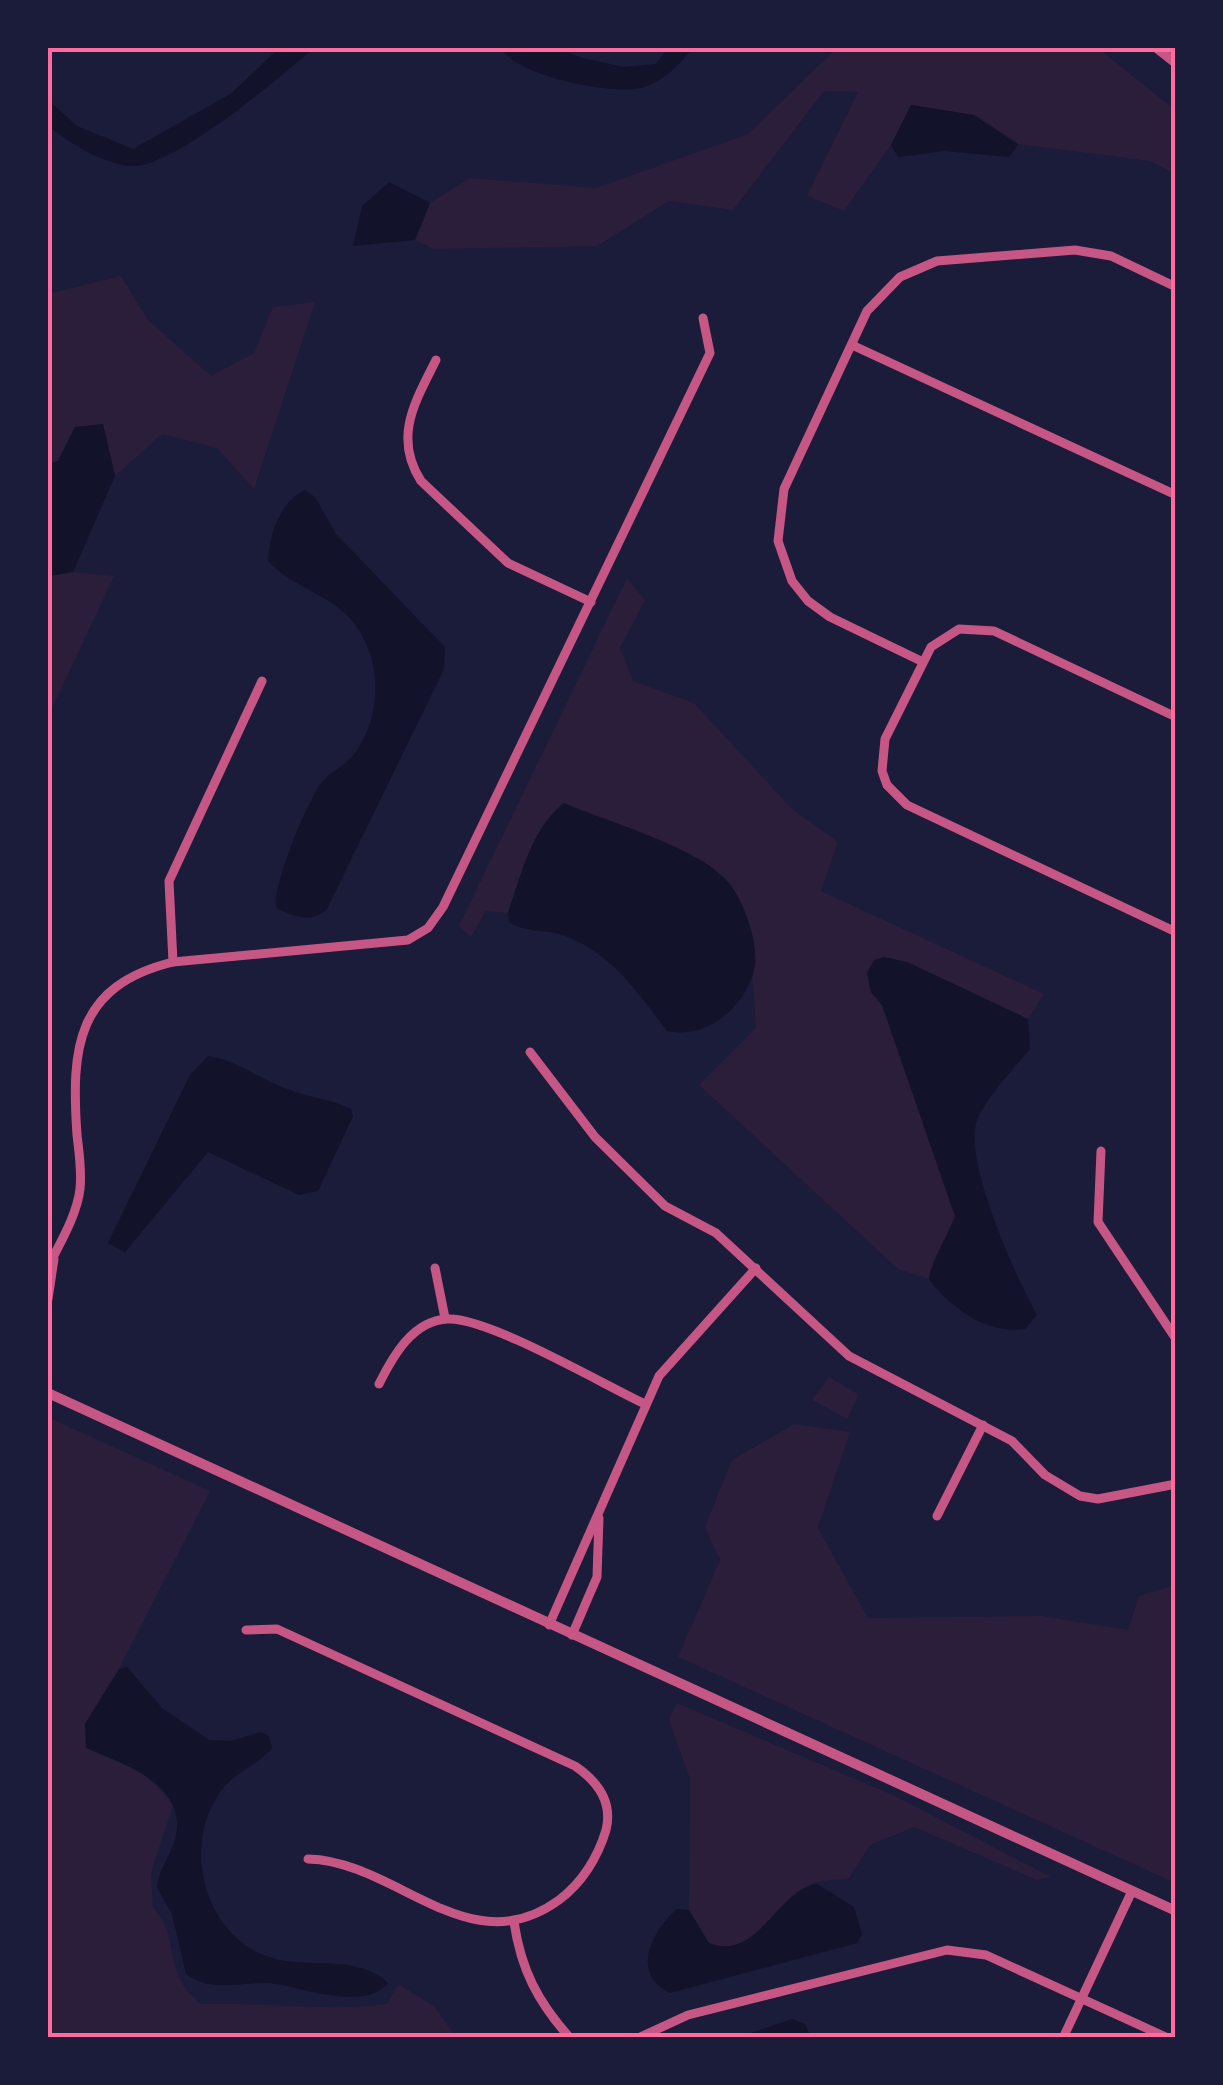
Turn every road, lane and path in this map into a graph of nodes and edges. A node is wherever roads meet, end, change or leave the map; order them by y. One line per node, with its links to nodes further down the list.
1 (1157, 48): 2 (street)
2 (1176, 63)
3 (1176, 286): 5 (street)
4 (703, 318): 8 (street)
5 (852, 344): 7 (street); 9 (street)
6 (436, 360): 8 (street)
7 (1176, 496)
8 (590, 602): 13 (street)
9 (921, 662): 11 (street); 12 (street)
10 (262, 681): 13 (street)
11 (1176, 717)
12 (1176, 932)
13 (173, 962): 16 (street)
14 (530, 1052): 19 (street)
15 (1101, 1151): 22 (street)
16 (52, 1250): 17 (street); 20 (street)
17 (48, 1266)
18 (435, 1268): 21 (street)
19 (756, 1268): 25 (street); 26 (street)
20 (48, 1299)
21 (446, 1318): 23 (street); 25 (street)
22 (1176, 1339)
23 (379, 1384)
24 (48, 1393): 30 (street)
25 (646, 1404): 28 (street)
26 (982, 1426): 27 (street); 29 (street)
27 (1176, 1484)
28 (599, 1512): 30 (street); 32 (street)
29 (937, 1516)
30 (549, 1624): 32 (street)
31 (246, 1630): 36 (street)
32 (572, 1635): 34 (street)
33 (308, 1859): 36 (street)
34 (1132, 1892): 35 (street); 37 (street)
35 (1176, 1911)
36 (514, 1922): 38 (street)
37 (1081, 1998): 39 (street); 40 (street); 41 (street)
38 (570, 2038)
39 (638, 2038)
40 (1063, 2038)
41 (1168, 2038)

